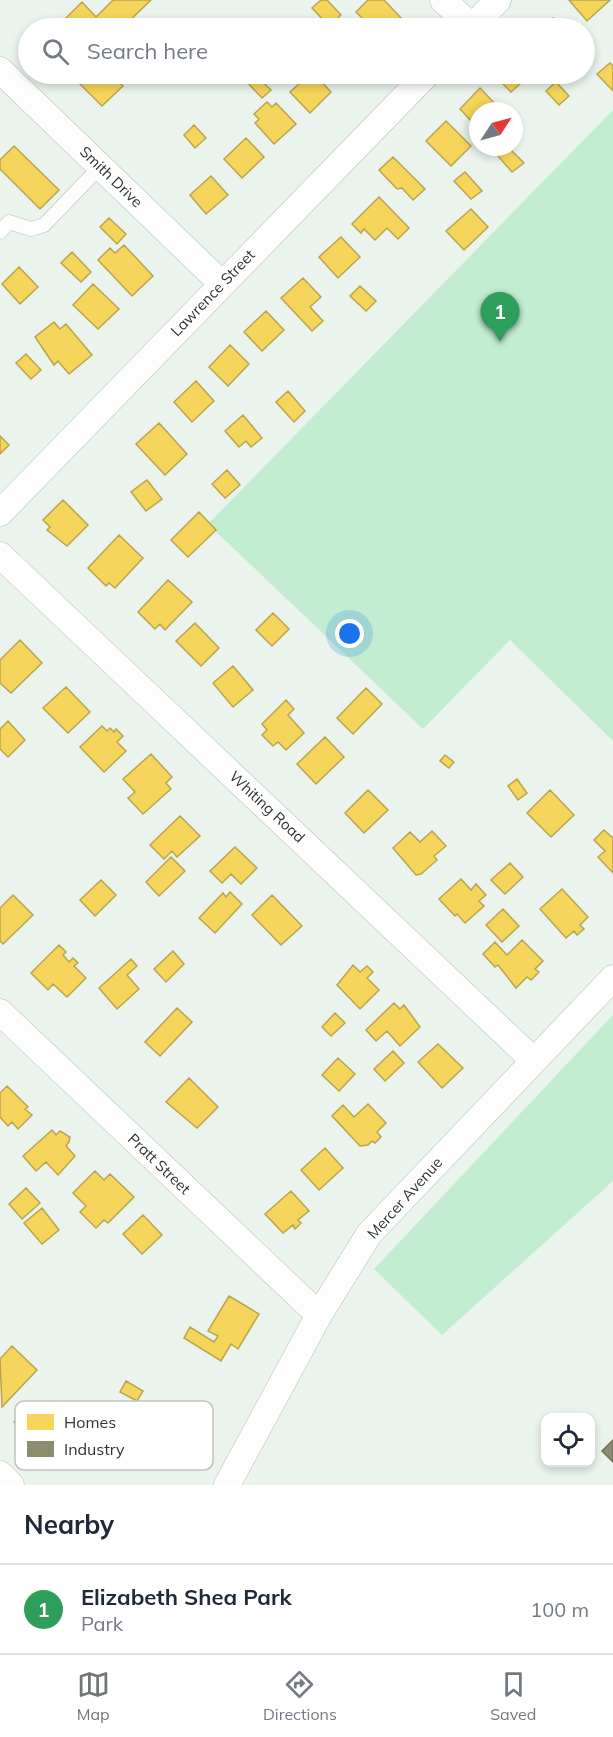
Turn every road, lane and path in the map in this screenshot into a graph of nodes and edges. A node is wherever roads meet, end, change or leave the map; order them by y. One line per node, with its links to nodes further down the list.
1 (443, 0): 3 (street)
2 (498, 0): 4 (street)
3 (461, 18)
4 (481, 18)
5 (0, 70): 7 (street, Smith Drive)
6 (416, 84): 9 (street, Lawrence Street)
7 (100, 167): 8 (lane); 9 (street, Smith Drive)
8 (0, 232)
9 (221, 283): 10 (street, Lawrence Street)
10 (0, 513)
11 (0, 555): 14 (street, Whiting Road)
12 (613, 978): 14 (street, Mercer Avenue)
13 (0, 1012): 15 (street, Pratt Street)
14 (533, 1060): 15 (street, Mercer Avenue)
15 (319, 1315): 18 (street, Mercer Avenue)
16 (0, 1474): 17 (street)
17 (11, 1485)
18 (227, 1485)

